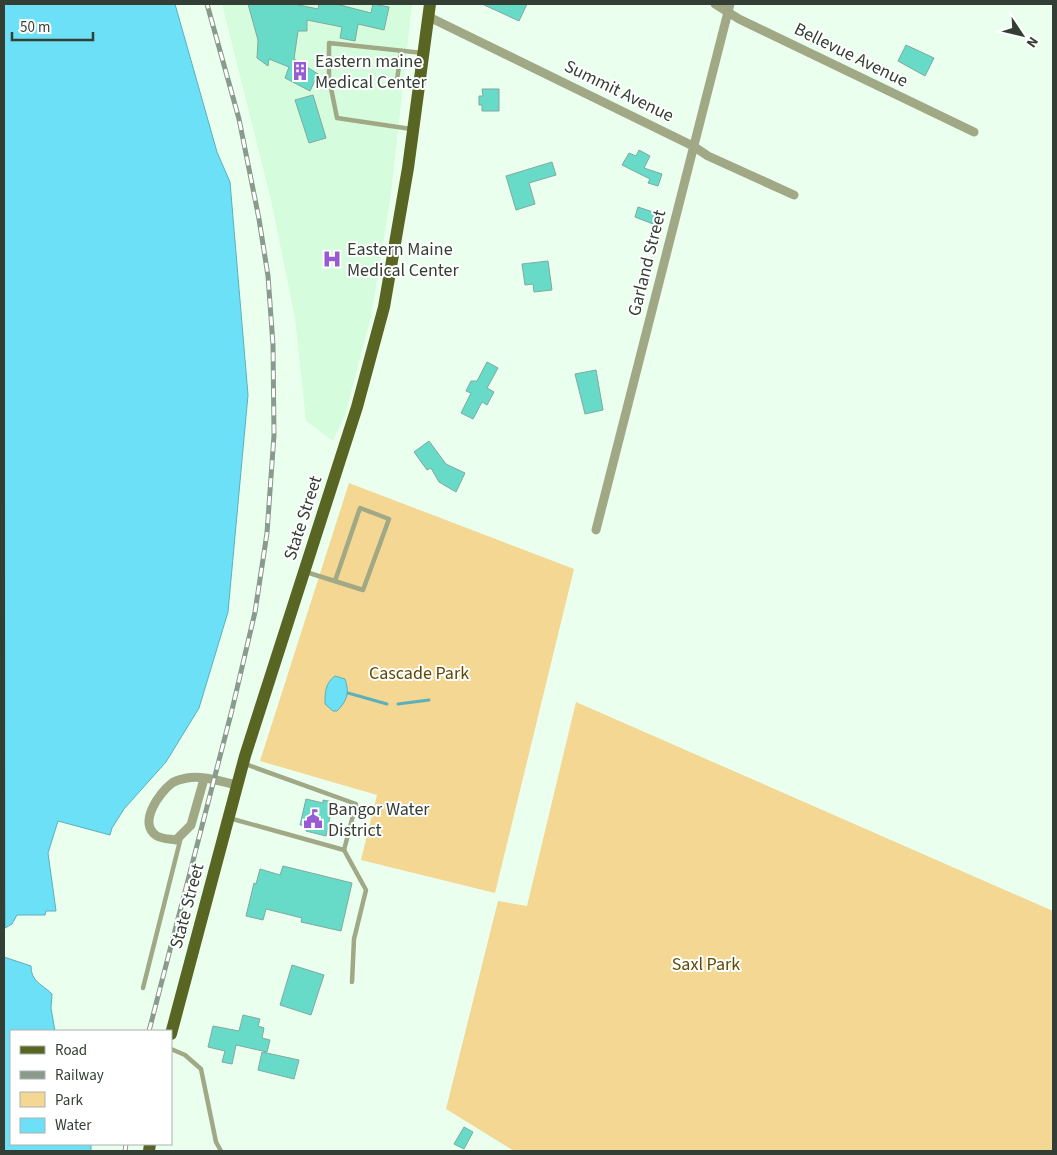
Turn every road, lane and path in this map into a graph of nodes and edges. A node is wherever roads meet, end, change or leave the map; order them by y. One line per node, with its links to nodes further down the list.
1 (430, 4): 4 (main road, State Street)
2 (714, 4): 3 (street, Bellevue Avenue)
3 (729, 8): 9 (street, Bellevue Avenue); 10 (street, Garland Street)
4 (429, 17): 6 (main road, State Street); 10 (street, Summit Avenue)
5 (401, 51): 6 (lane); 7 (lane); 8 (lane)
6 (424, 53): 8 (main road, State Street)
7 (396, 87)
8 (413, 130): 13 (main road, State Street)
9 (974, 132)
10 (694, 146): 11 (street, Summit Avenue); 12 (street, Garland Street)
11 (794, 194)
12 (596, 530)
13 (304, 571): 14 (lane); 15 (main road, State Street)
14 (335, 581): 14 (lane)
15 (243, 764): 17 (main road, State Street); 20 (lane)
16 (204, 779): 17 (street); 19 (street); 19 (street)
17 (237, 785): 18 (main road, State Street)
18 (229, 818): 20 (lane); 23 (main road, State Street)
19 (182, 836): 22 (lane)
20 (344, 850): 21 (lane)
21 (352, 982)
22 (143, 988)
23 (172, 1030)
24 (172, 1049): 25 (lane)
25 (221, 1151)

